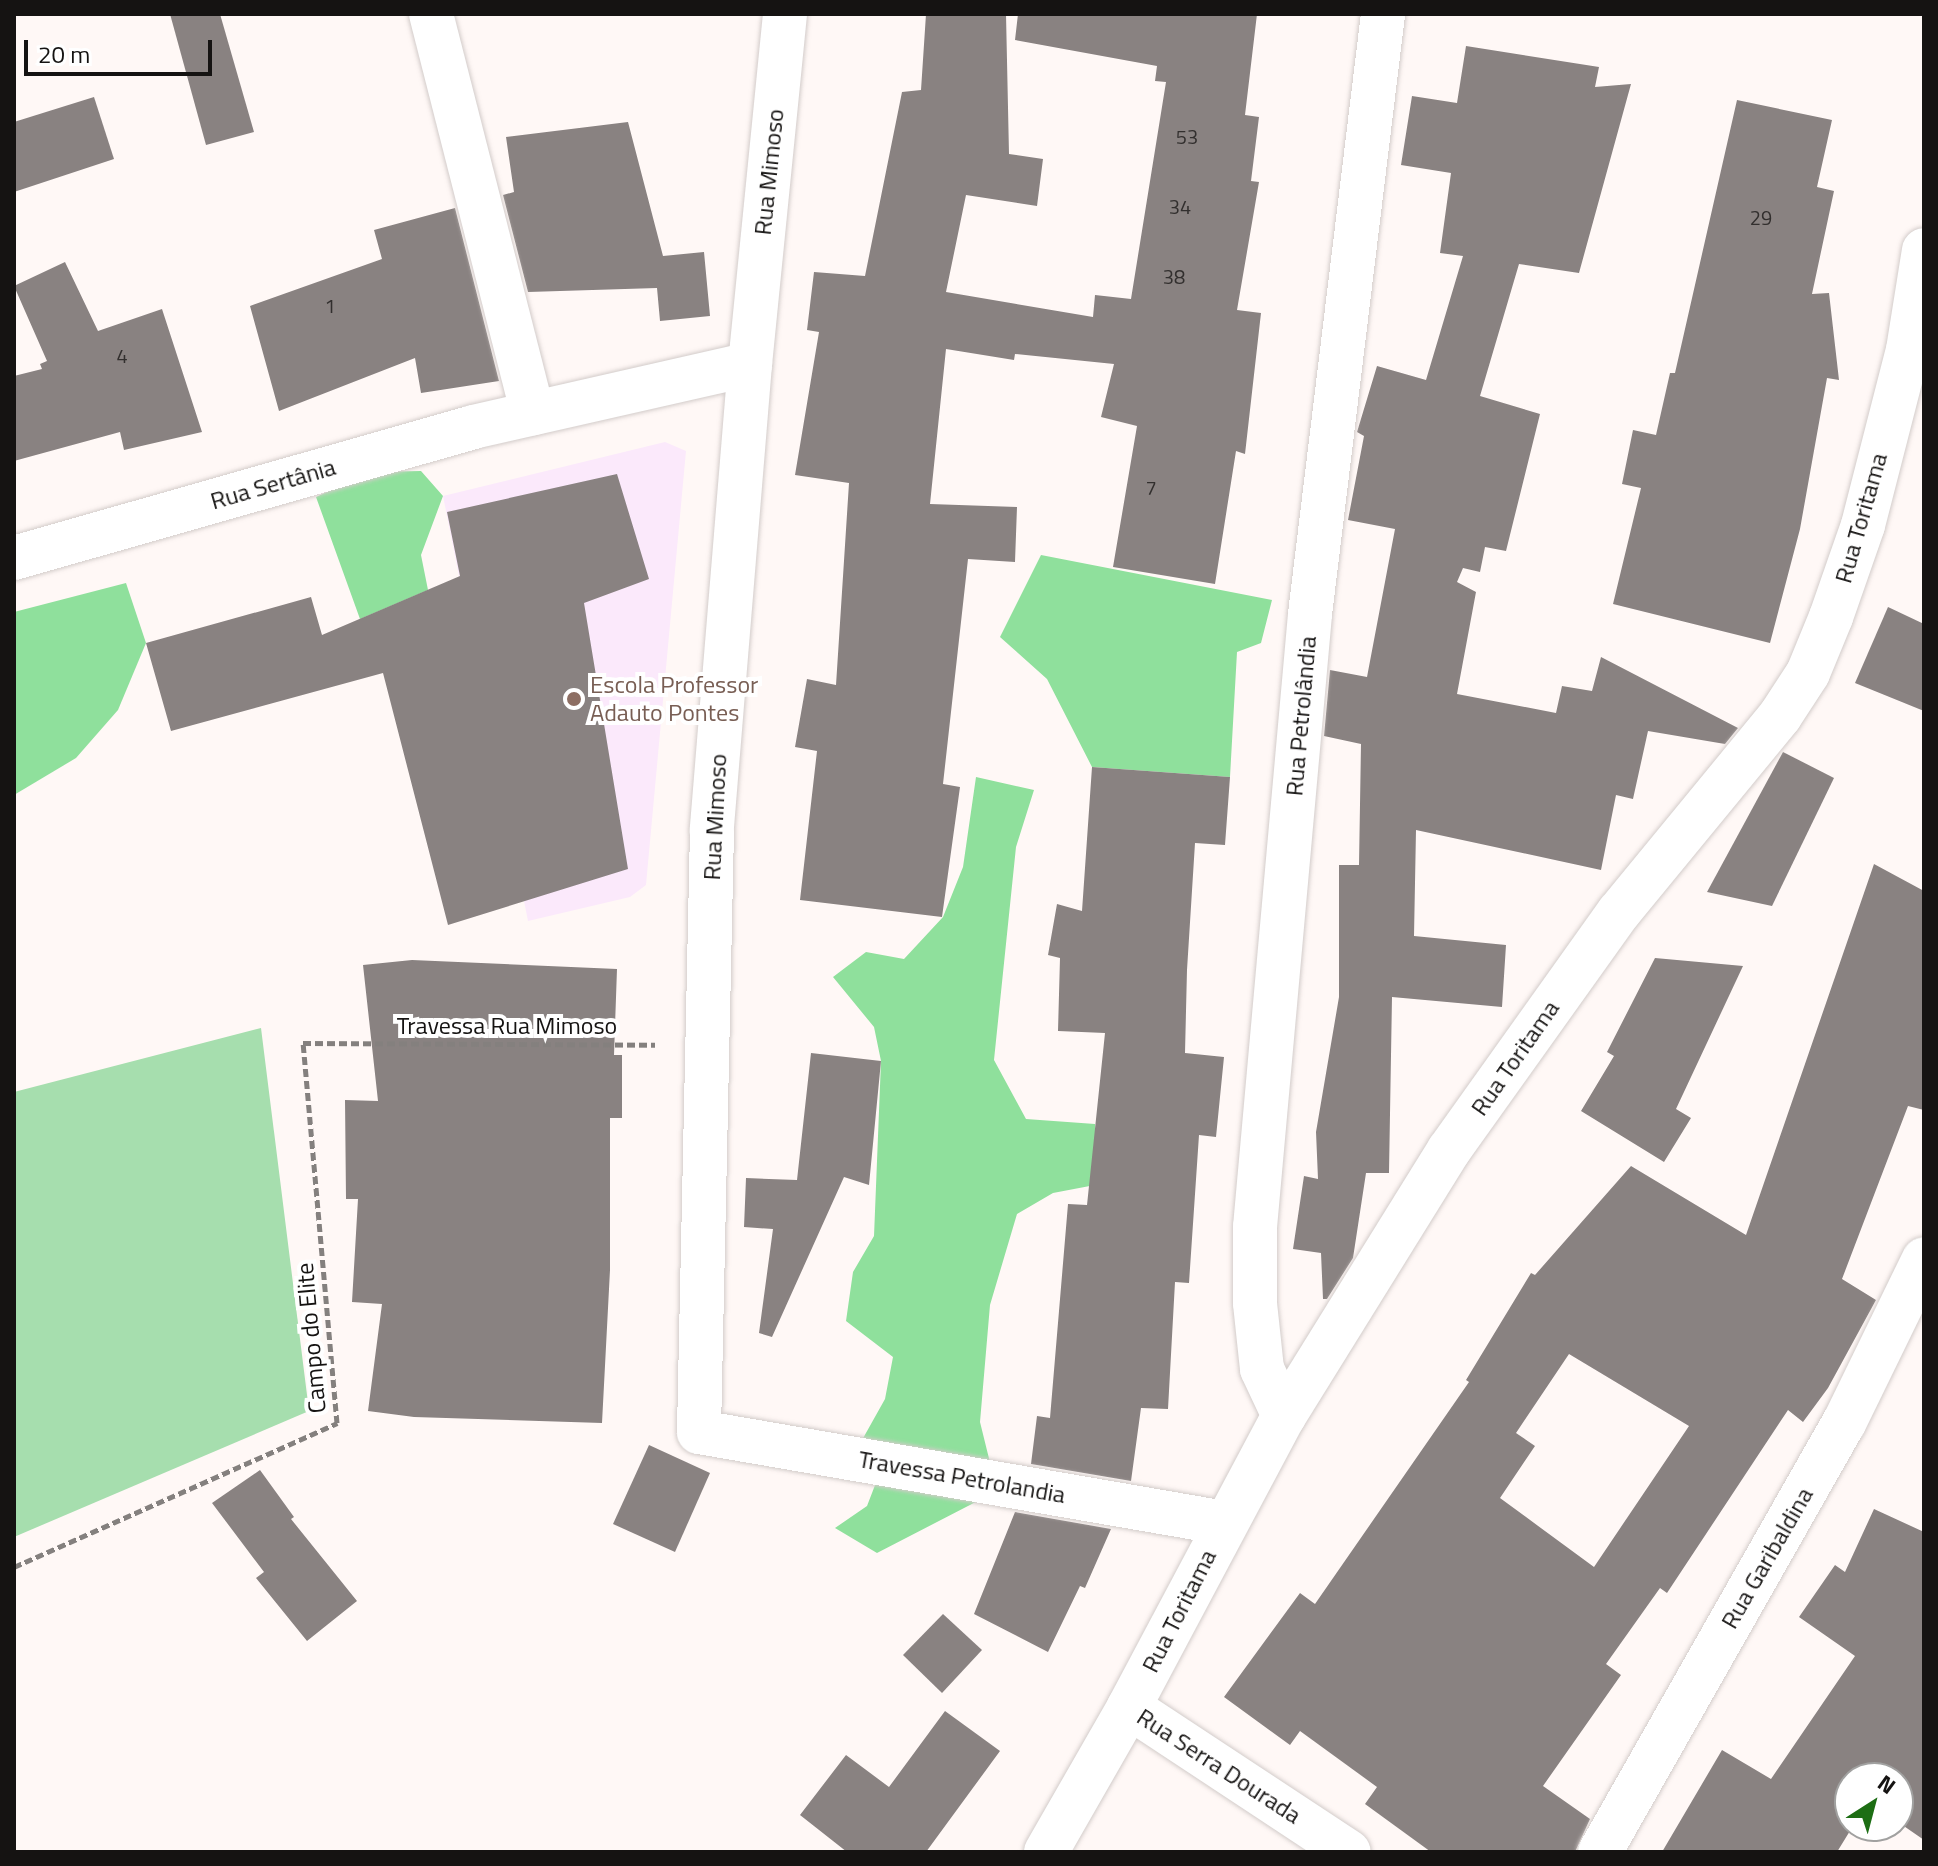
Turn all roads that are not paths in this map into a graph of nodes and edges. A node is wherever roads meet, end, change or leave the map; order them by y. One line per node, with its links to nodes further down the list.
1 (431, 14): 7 (street)
2 (785, 14): 6 (street, Rua Mimoso)
3 (1383, 14): 10 (street, Rua Petrolândia)
4 (1923, 255): 5 (street, Rua Toritama)
5 (1916, 355): 10 (street, Rua Toritama)
6 (750, 364): 7 (street, Rua Sertânia); 11 (street, Rua Mimoso)
7 (533, 413): 8 (street, Rua Sertânia)
8 (14, 558)
9 (1924, 1259): 16 (street, Rua Garibaldina)
10 (1284, 1416): 12 (street, Rua Toritama)
11 (699, 1432): 12 (street, Travessa Petrolandia)
12 (1225, 1523): 13 (street, Rua Toritama)
13 (1129, 1707): 14 (street, Rua Toritama); 15 (street, Rua Serra Dourada)
14 (1046, 1852)
15 (1349, 1852)
16 (1600, 1852)

